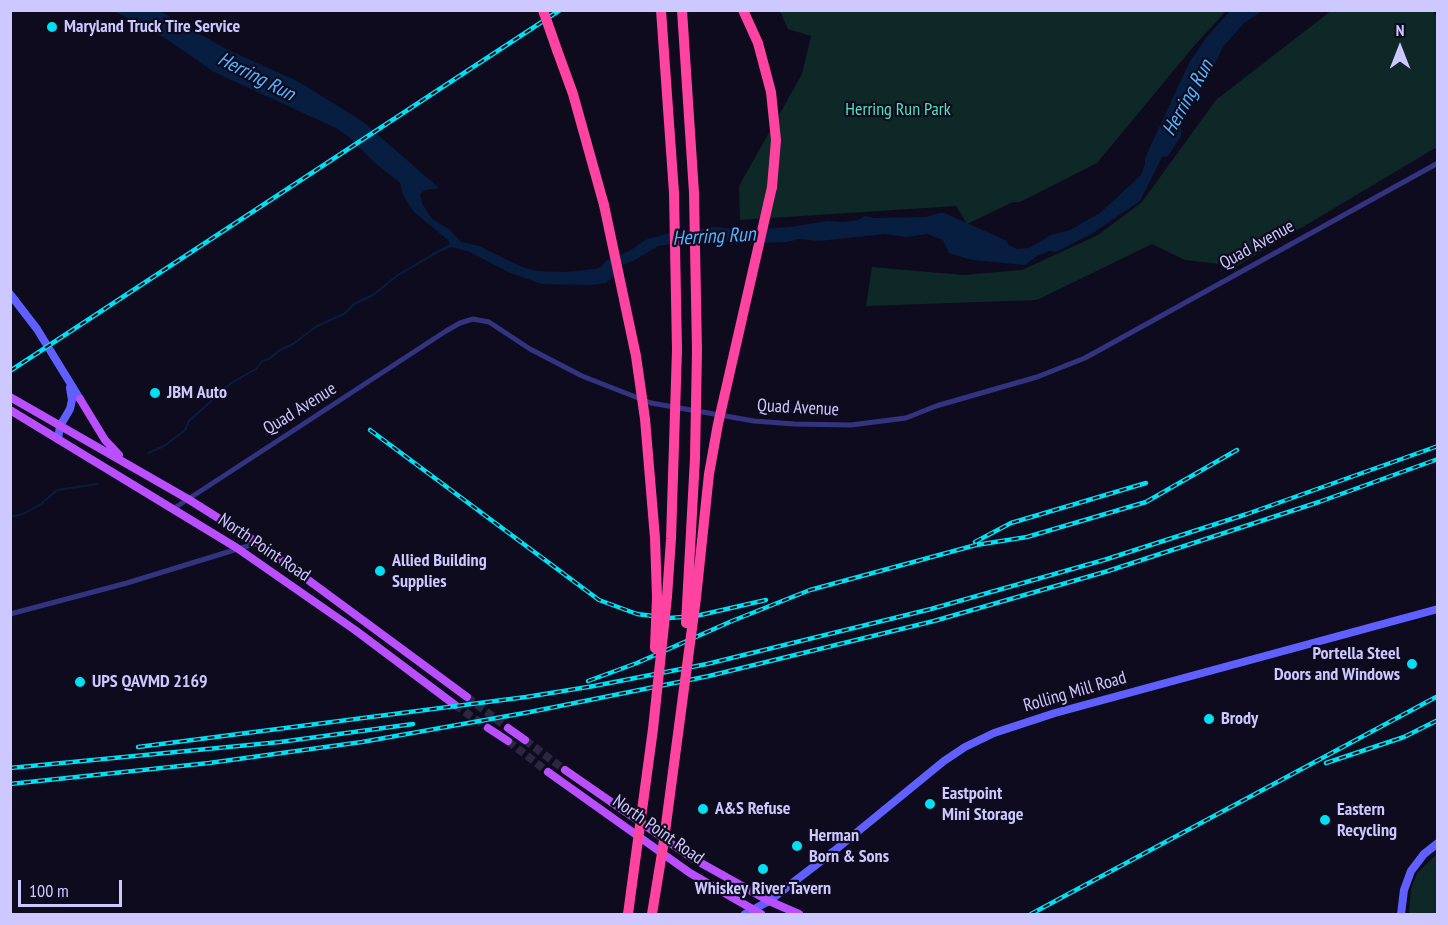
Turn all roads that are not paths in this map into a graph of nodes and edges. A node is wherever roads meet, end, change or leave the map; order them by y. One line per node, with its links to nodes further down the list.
1 (543, 10): 28 (highway, bridge)
2 (661, 10): 28 (highway, bridge)
3 (682, 10): 33 (highway, bridge)
4 (743, 10): 33 (highway, bridge)
5 (1437, 163): 14 (street, Quad Avenue)
6 (10, 294): 7 (street)
7 (68, 381): 9 (street); 11 (street)
8 (10, 398): 11 (main road, North Point Road)
9 (80, 399): 13 (main road)
10 (10, 410): 12 (main road, North Point Road)
11 (60, 426): 12 (street); 13 (main road, North Point Road)
12 (58, 439): 15 (main road, North Point Road)
13 (133, 466): 14 (main road, North Point Road)
14 (188, 499): 15 (street, Quad Avenue); 16 (main road, North Point Road)
15 (173, 509): 17 (main road, North Point Road)
16 (258, 543): 17 (street); 18 (main road, North Point Road)
17 (237, 548): 19 (main road, North Point Road); 21 (street)
18 (328, 595): 19 (main road); 22 (main road, North Point Road)
19 (319, 606): 23 (main road, North Point Road)
20 (1437, 609): 37 (street, Rolling Mill Road)
21 (10, 614)
22 (379, 632): 23 (main road); 24 (main road, North Point Road)
23 (371, 642): 25 (main road, North Point Road)
24 (467, 697)
25 (455, 705)
26 (489, 728): 30 (main road)
27 (507, 728): 29 (main road)
28 (653, 729): 39 (highway, bridge)
29 (525, 740)
30 (508, 741)
31 (565, 770): 35 (main road, North Point Road)
32 (548, 772): 36 (main road, North Point Road)
33 (671, 784): 40 (highway, bridge)
34 (1437, 843): 43 (street)
35 (672, 845): 36 (main road); 37 (main road, North Point Road)
36 (665, 855): 38 (main road, North Point Road)
37 (769, 900): 38 (street, Rolling Mill Road); 41 (street); 42 (main road, North Point Road)
38 (748, 912): 41 (main road, North Point Road)
39 (628, 915)
40 (652, 915)
41 (761, 915)
42 (798, 915)
43 (1401, 915)

